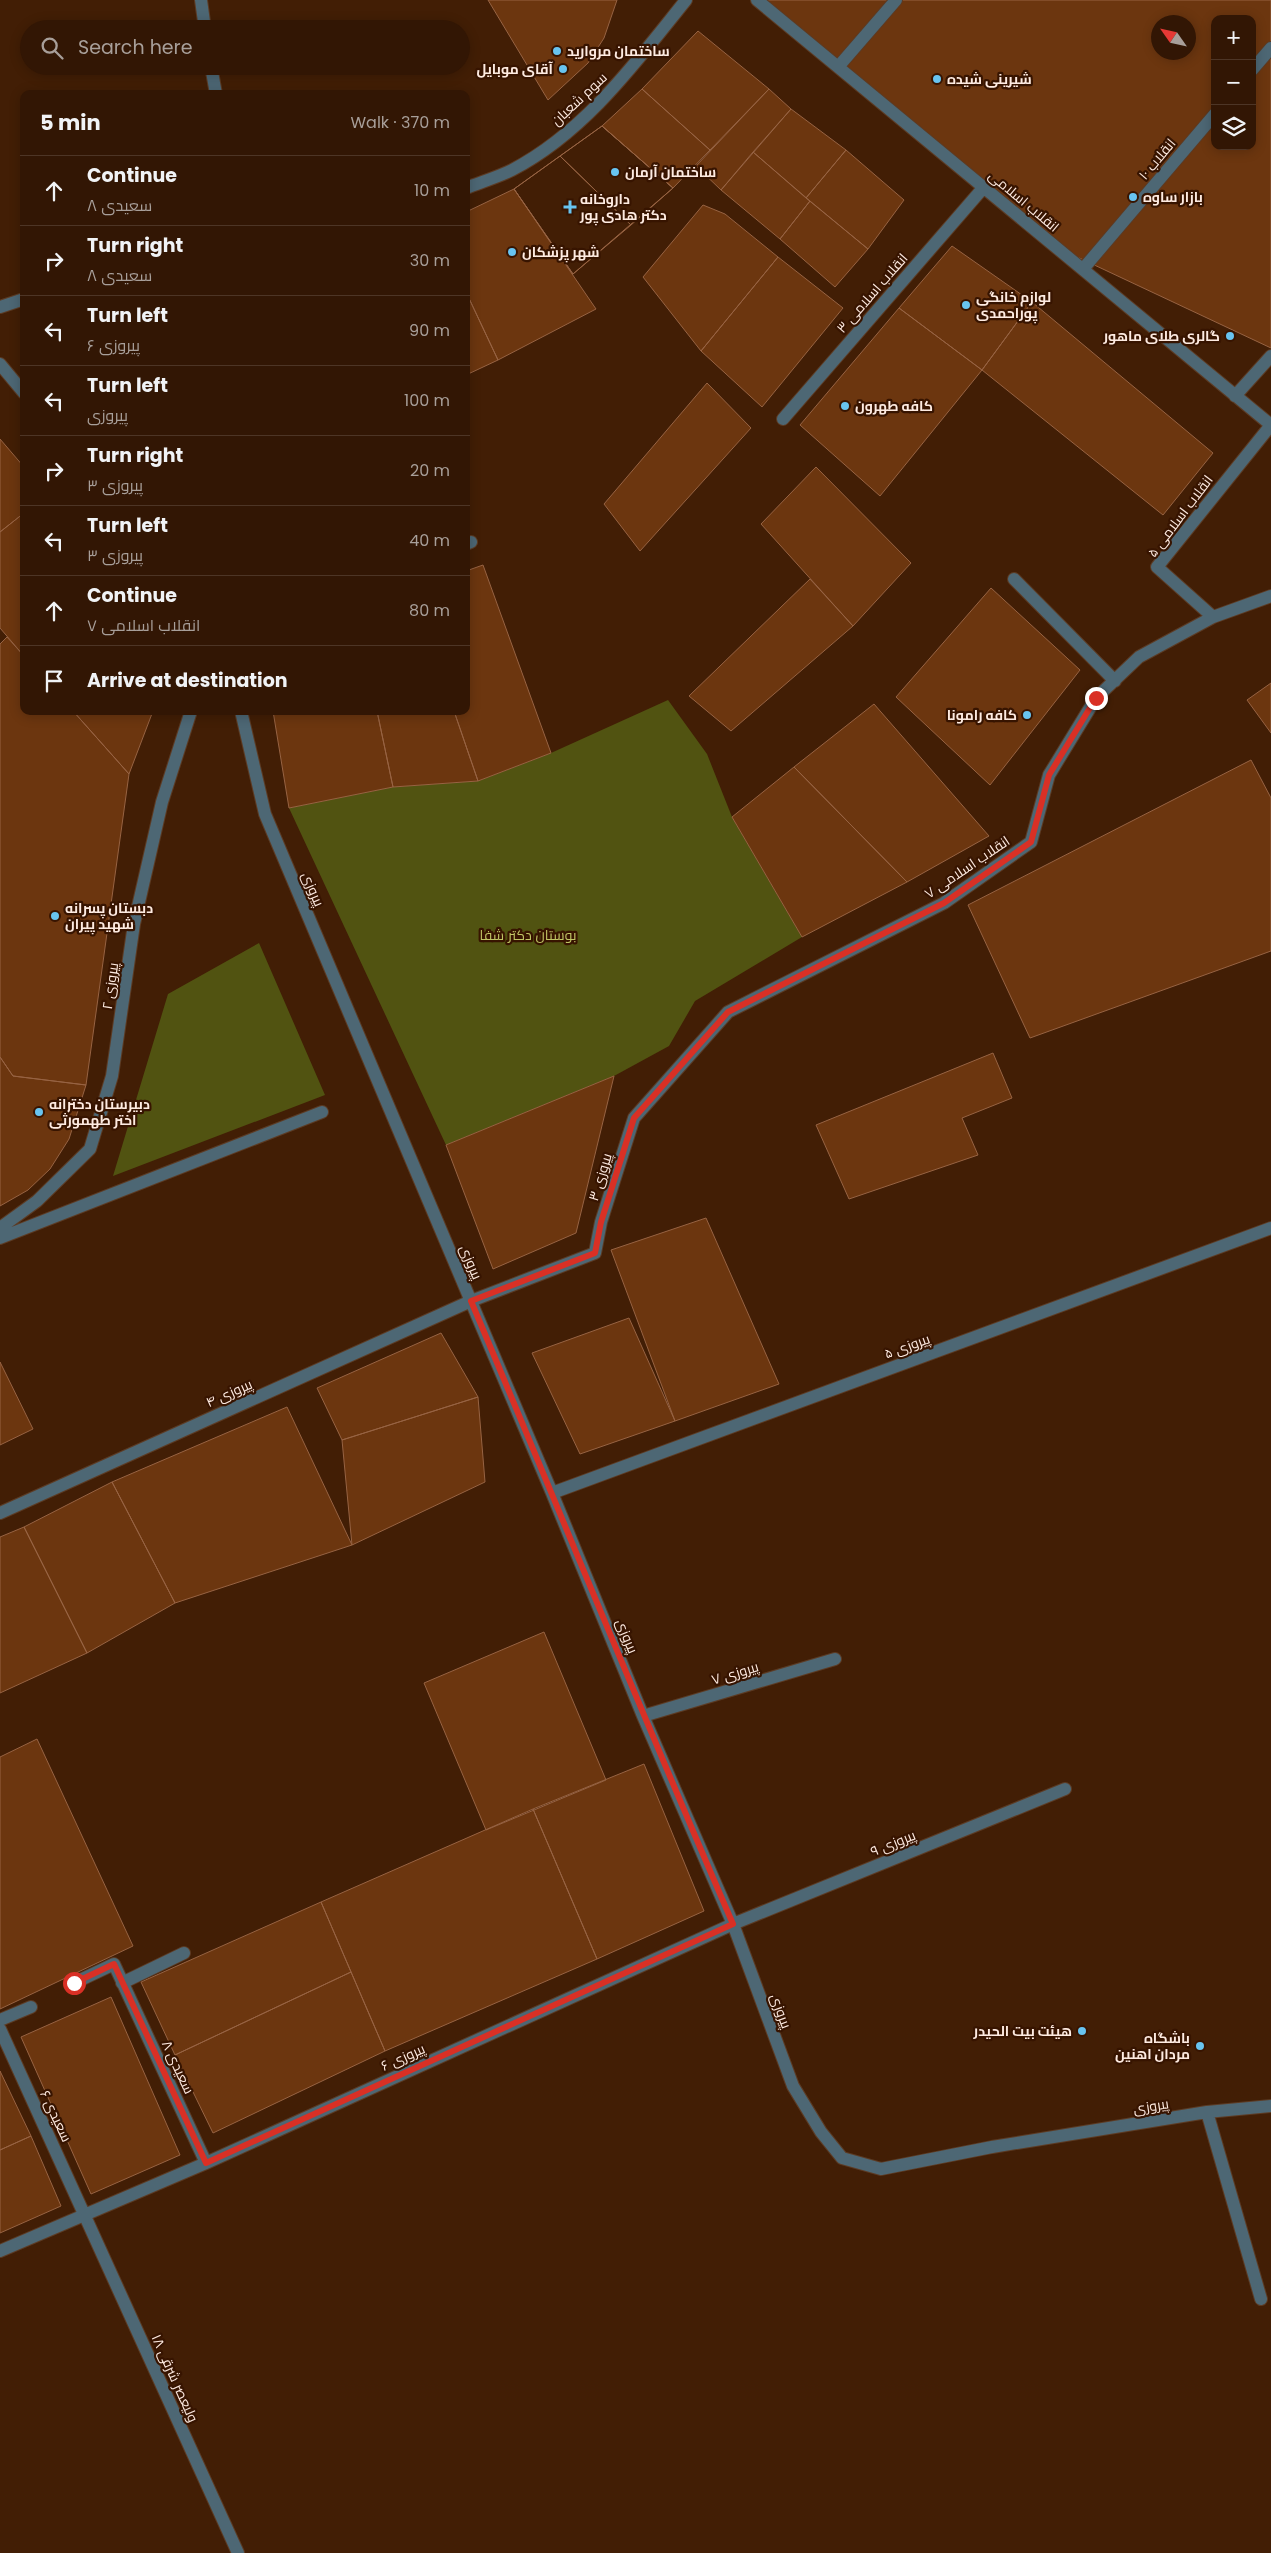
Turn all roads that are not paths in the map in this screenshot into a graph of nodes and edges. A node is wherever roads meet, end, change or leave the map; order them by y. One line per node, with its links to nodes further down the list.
1 (201, 0): 5 (street)
2 (686, 0): 12 (street, سوم شعبان)
3 (757, 0): 8 (street, انقلاب اسلامی)
4 (896, 0): 8 (street)
5 (204, 20)
6 (1271, 48): 7 (street)
7 (1256, 65)
8 (838, 67): 13 (street, انقلاب اسلامی)
9 (213, 75): 10 (street)
10 (215, 90)
11 (1211, 119): 14 (street, انقلاب ۱۰)
12 (470, 186)
13 (984, 187): 14 (street, انقلاب اسلامی); 21 (street, انقلاب اسلامی ۳)
14 (1083, 269): 20 (street, انقلاب اسلامی)
15 (20, 300): 16 (street)
16 (0, 306)
17 (1271, 356): 20 (street)
18 (0, 364): 19 (street)
19 (20, 388)
20 (1236, 396): 22 (street, انقلاب اسلامی)
21 (783, 419)
22 (1271, 425): 25 (street, انقلاب اسلامی ۵)
23 (1014, 579): 26 (street)
24 (1271, 596): 25 (street, انقلاب اسلامی ۷)
25 (1213, 617): 26 (street, انقلاب اسلامی ۷)
26 (1115, 680): 29 (street, انقلاب اسلامی ۷)
27 (191, 715): 31 (street, پیروزی ۲)
28 (242, 715): 34 (street, پیروزی)
29 (728, 1012): 34 (street, پیروزی ۳)
30 (322, 1112): 33 (street)
31 (0, 1228)
32 (1271, 1228): 35 (street, پیروزی ۵)
33 (0, 1238)
34 (471, 1301): 35 (street, پیروزی); 36 (street, پیروزی ۴)
35 (552, 1493): 38 (street, پیروزی)
36 (0, 1513)
37 (835, 1659): 38 (street, پیروزی ۷)
38 (643, 1716): 40 (street, پیروزی)
39 (1064, 1789): 40 (street, پیروزی ۹)
40 (733, 1924): 48 (street, پیروزی); 49 (street, پیروزی ۶)
41 (184, 1954): 43 (street)
42 (74, 1983): 43 (street, سعیدی ۸)
43 (122, 1984): 49 (street, سعیدی ۸)
44 (30, 2007): 45 (street)
45 (0, 2020)
46 (0, 2029): 50 (street, سعیدی ۶)
47 (1271, 2106): 48 (street, پیروزی)
48 (1207, 2112): 52 (street)
49 (206, 2163): 50 (street, پیروزی ۶)
50 (85, 2215): 51 (street, پیروزی ۶); 53 (street, ولیعصر شرقی ۱۸)
51 (0, 2251)
52 (1261, 2299)
53 (238, 2553)

